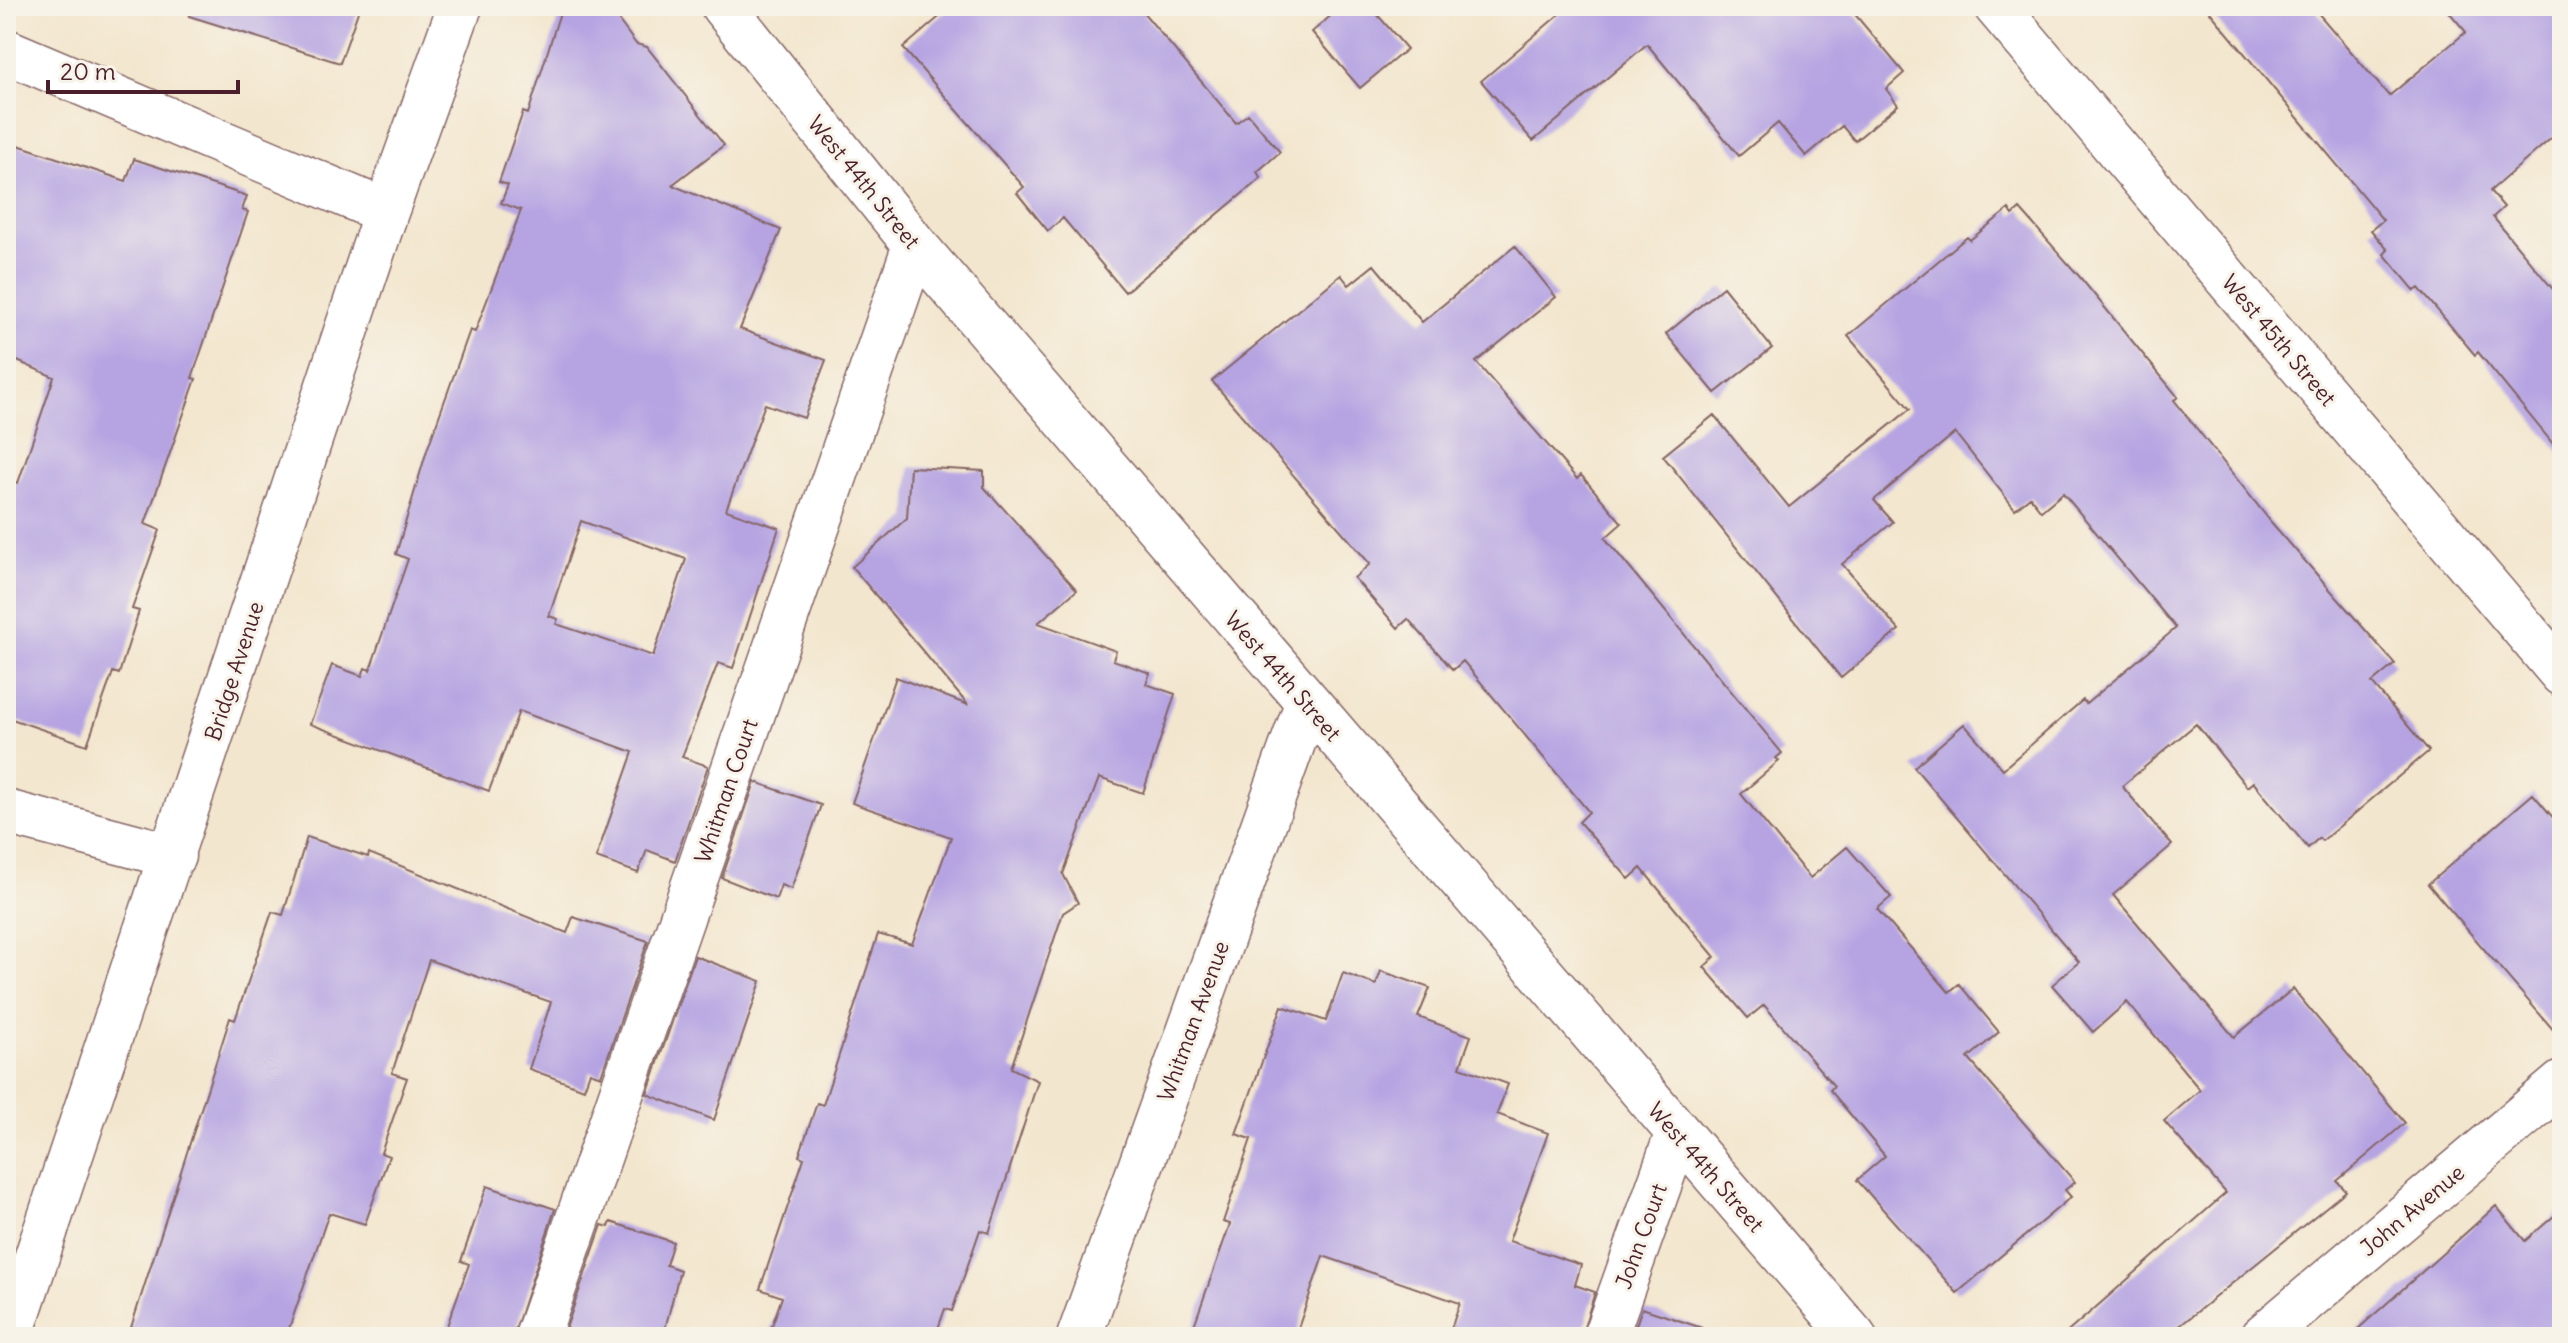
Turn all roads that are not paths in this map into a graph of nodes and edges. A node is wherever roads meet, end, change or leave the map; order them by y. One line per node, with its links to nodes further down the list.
1 (460, 6): 5 (street, Bridge Avenue)
2 (723, 6): 6 (street, West 44th Street)
3 (1996, 6): 7 (street, West 45th Street)
4 (6, 51): 5 (street)
5 (386, 212): 10 (street, Bridge Avenue)
6 (915, 245): 8 (street, West 44th Street); 14 (street, Whitman Court)
7 (2562, 674)
8 (1307, 704): 12 (street, West 44th Street); 15 (street, Whitman Avenue)
9 (6, 812): 10 (street)
10 (173, 856): 13 (street, Bridge Avenue)
11 (2562, 1083): 18 (street, John Avenue)
12 (1677, 1135): 16 (street, John Court); 17 (street, West 44th Street)
13 (10, 1337)
14 (537, 1337)
15 (1079, 1337)
16 (1605, 1337)
17 (1854, 1337)
18 (2262, 1337)

